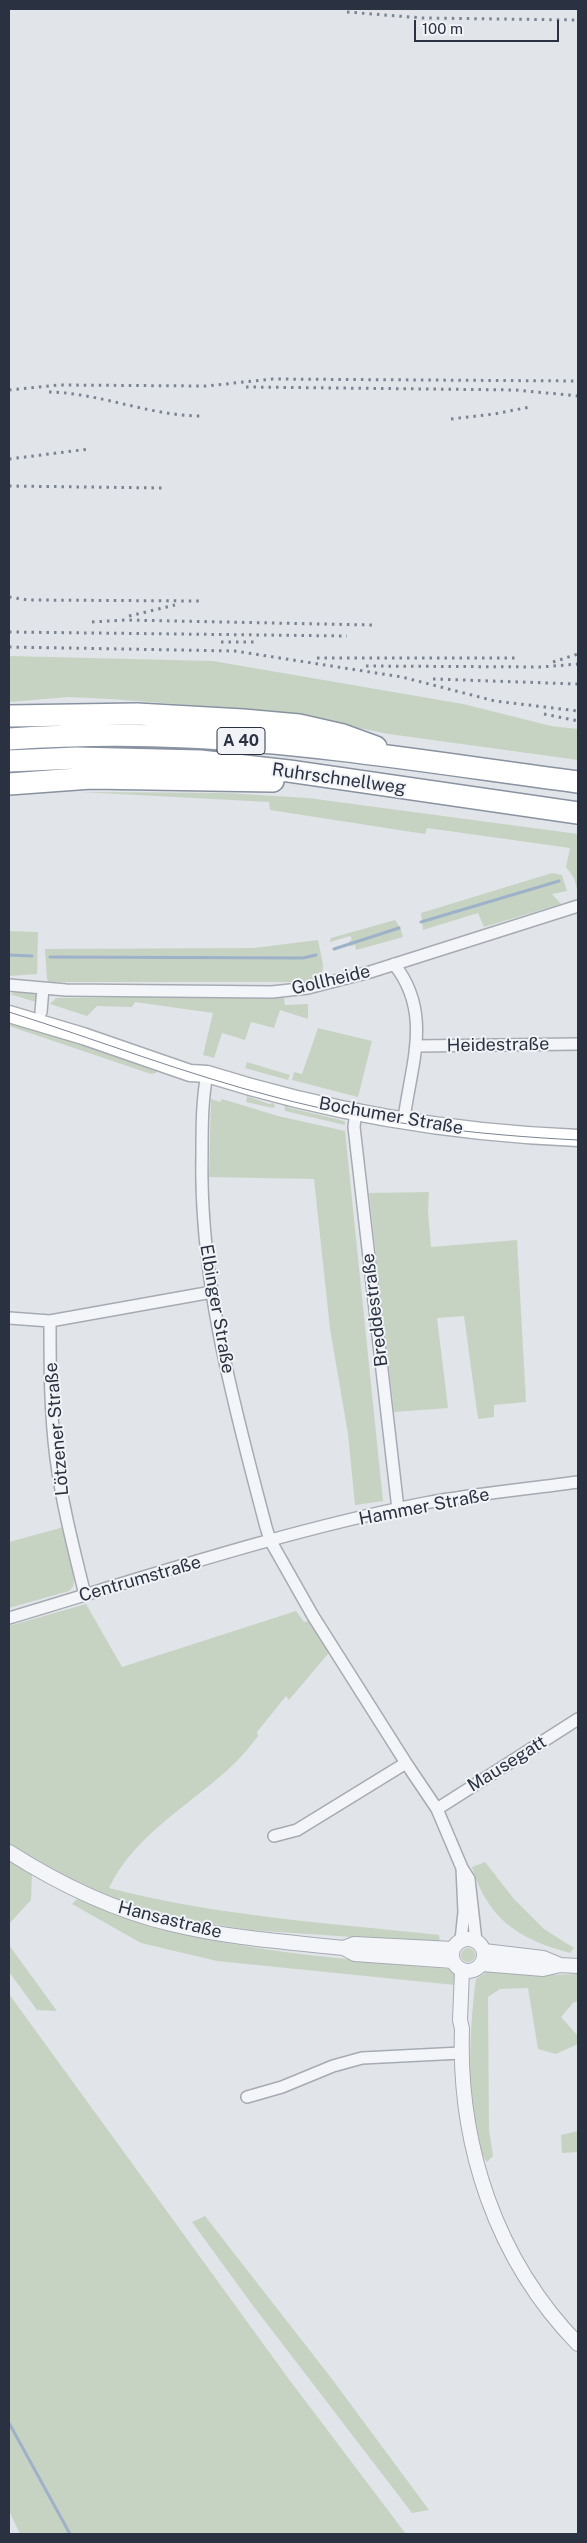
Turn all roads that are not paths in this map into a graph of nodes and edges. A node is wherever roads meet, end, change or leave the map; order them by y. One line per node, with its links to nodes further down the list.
1 (9, 716): 3 (highway)
2 (9, 739): 3 (highway, Ruhrschnellweg / A 40)
3 (414, 760): 7 (highway, Ruhrschnellweg / A 40)
4 (9, 761): 5 (highway, Ruhrschnellweg / A 40)
5 (339, 780): 6 (highway); 10 (highway, Ruhrschnellweg / A 40)
6 (52, 782): 8 (highway); 9 (highway)
7 (578, 782)
8 (9, 784)
9 (9, 798)
10 (578, 813)
11 (578, 906): 12 (street, Gollheide)
12 (394, 964): 14 (street, Gollheide); 19 (street)
13 (9, 985): 14 (street, Gollheide)
14 (43, 988): 16 (street)
15 (9, 1002): 16 (main road)
16 (41, 1012): 20 (main road)
17 (9, 1014): 20 (main road)
18 (578, 1044): 19 (street, Heidestraße)
19 (418, 1046): 22 (street)
20 (207, 1074): 21 (main road, Bochumer Straße); 24 (street, Elbinger Straße)
21 (356, 1111): 22 (main road, Bochumer Straße); 28 (street, Breddestraße)
22 (404, 1120): 23 (main road, Bochumer Straße)
23 (578, 1138)
24 (212, 1292): 26 (street); 29 (street, Elbinger Straße)
25 (9, 1318): 26 (street)
26 (50, 1321): 30 (street, Lötzener Straße)
27 (578, 1482): 28 (street, Hammer Straße)
28 (398, 1509): 29 (street, Hammer Straße)
29 (270, 1540): 30 (street, Centrumstraße); 33 (street)
30 (84, 1595): 31 (street, Centrumstraße)
31 (9, 1618)
32 (578, 1719): 34 (street, Mausegatt)
33 (406, 1763): 34 (street); 35 (street)
34 (436, 1809): 37 (street)
35 (274, 1836)
36 (9, 1852): 37 (street, Hansastraße)
37 (468, 1956): 38 (street, Hansastraße); 39 (street)
38 (578, 1966)
39 (461, 2053): 40 (street); 41 (street)
40 (247, 2097)
41 (578, 2344)

